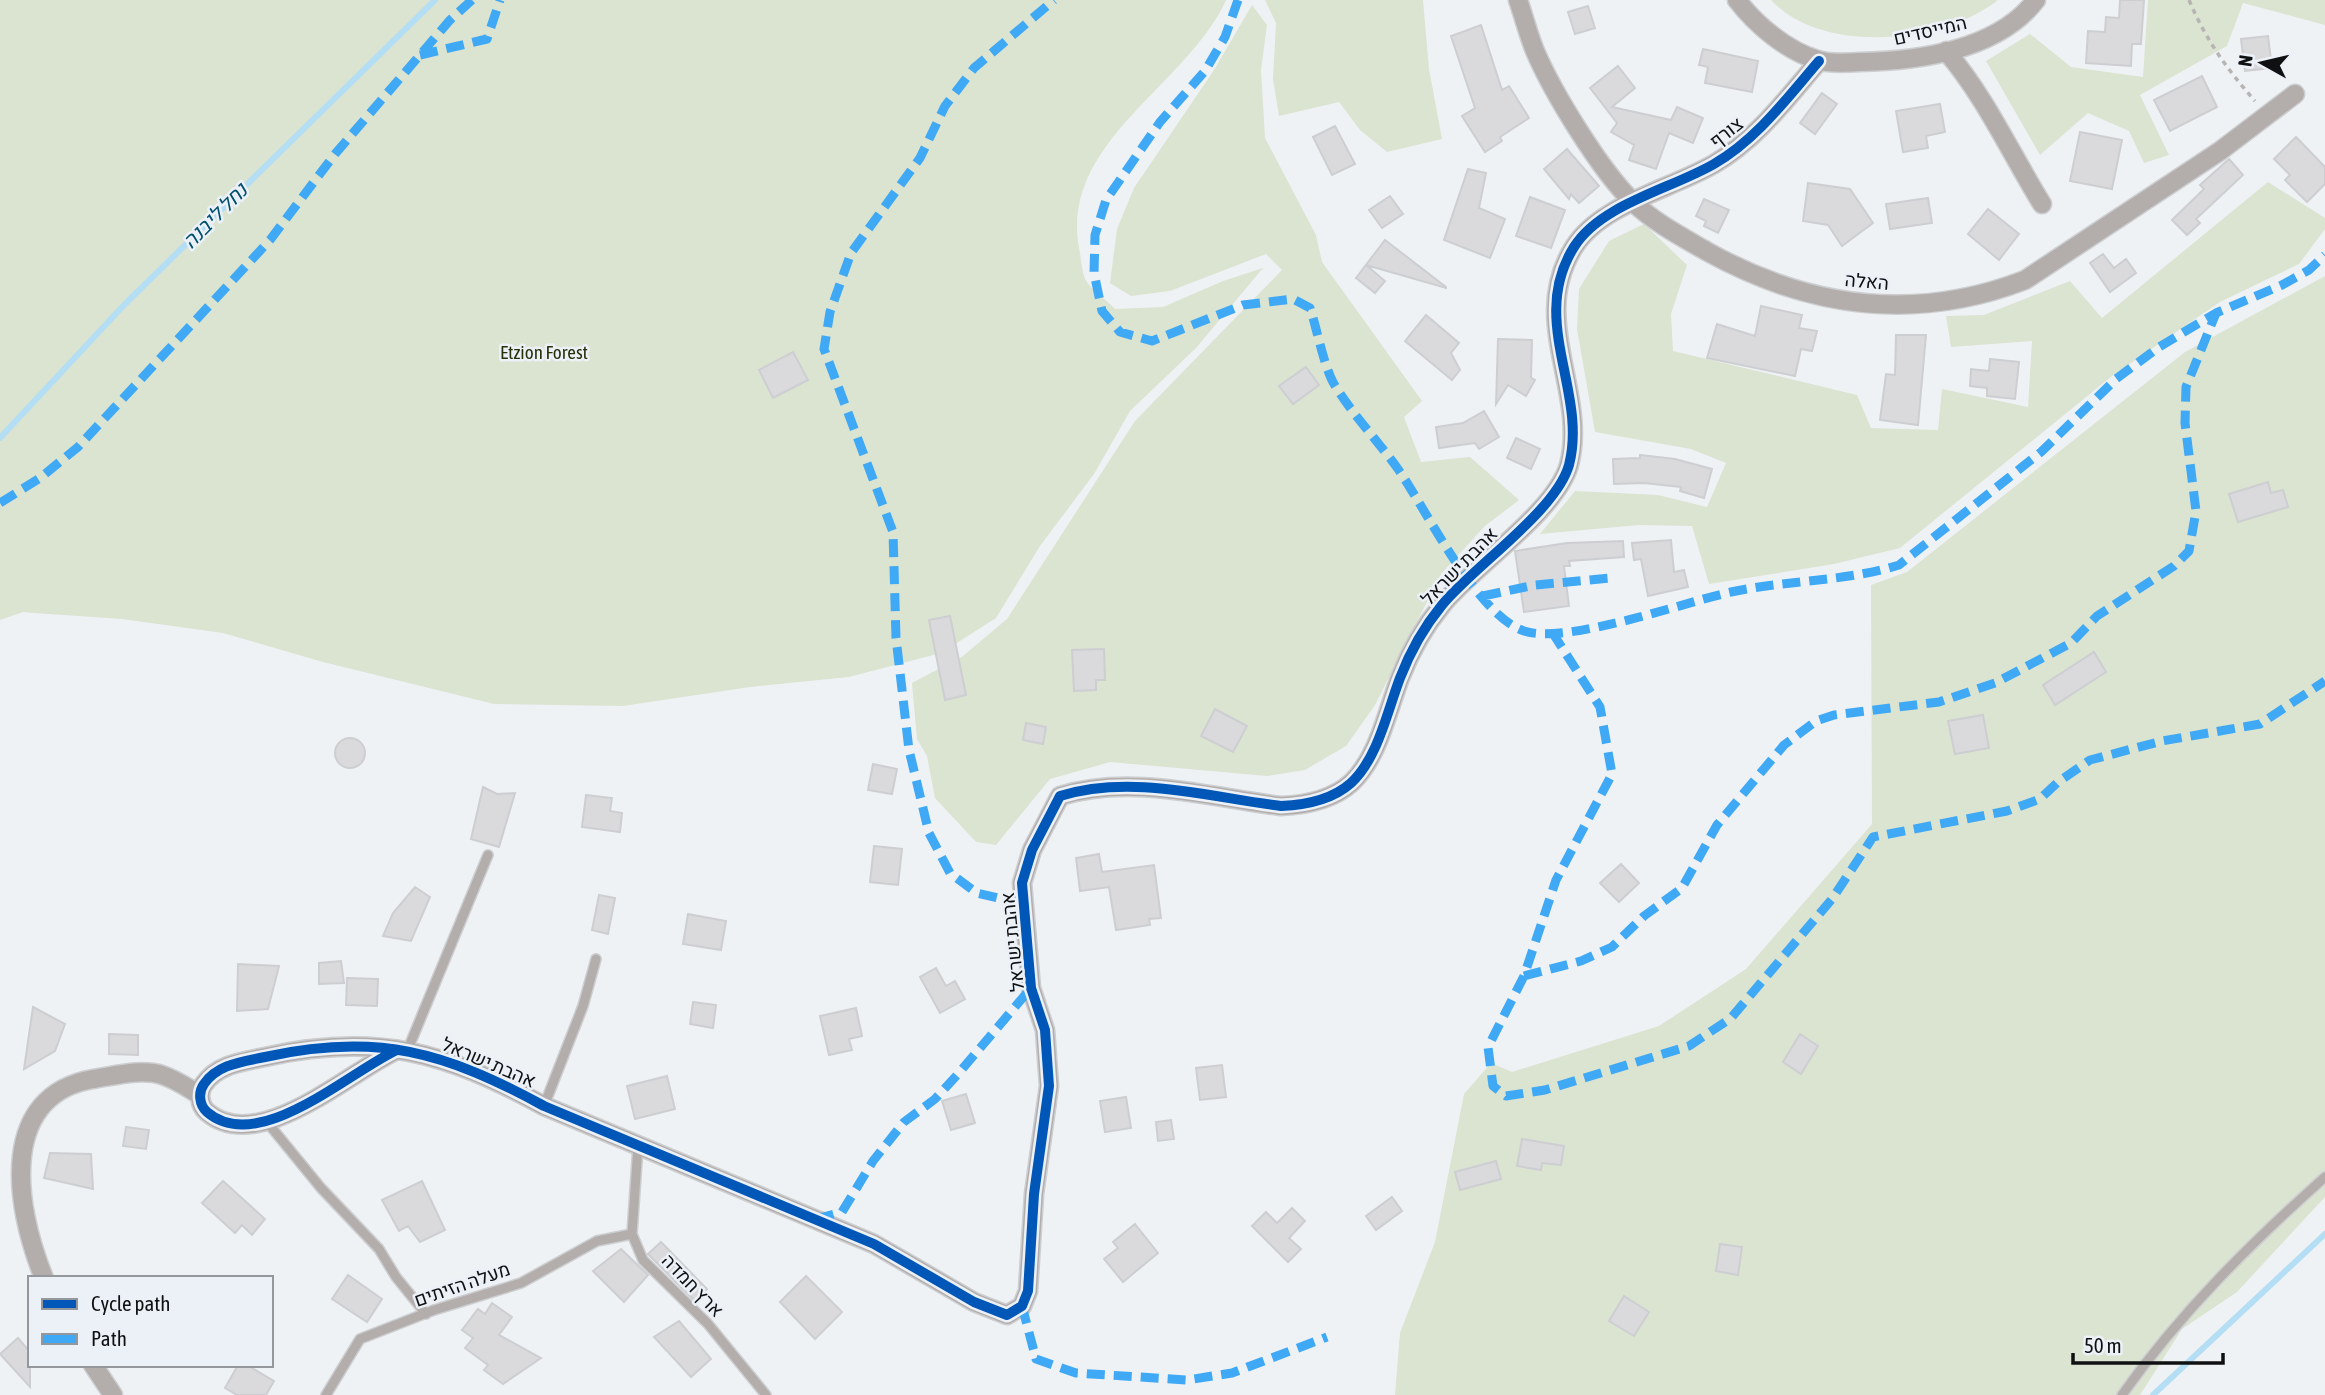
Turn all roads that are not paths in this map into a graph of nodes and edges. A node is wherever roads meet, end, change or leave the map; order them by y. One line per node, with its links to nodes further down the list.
1 (1518, 0): 7 (street, האלה)
2 (1737, 0): 5 (street)
3 (2036, 0): 4 (street, המייסדים)
4 (1946, 51): 5 (street, המייסדים); 8 (street)
5 (1819, 61): 7 (street, צורף)
6 (2295, 94): 7 (street, האלה)
7 (1632, 201): 15 (street, אהבת ישראל)
8 (2042, 204)
9 (488, 855): 11 (lane)
10 (596, 959): 13 (lane)
11 (402, 1050): 12 (street, אהבת ישראל); 13 (street, אהבת ישראל); 14 (street)
12 (200, 1094): 14 (street); 18 (street)
13 (544, 1106): 15 (street, אהבת ישראל)
14 (267, 1122): 19 (lane)
15 (638, 1144): 17 (lane)
16 (2325, 1177): 24 (lane)
17 (632, 1234): 19 (lane, מעלה הזיתים); 23 (lane, ארץ חמדה)
18 (43, 1276)
19 (426, 1314): 22 (lane, מעלה הזיתים)
20 (94, 1367): 21 (street)
21 (113, 1394)
22 (326, 1395)
23 (766, 1395)
24 (2122, 1395)

